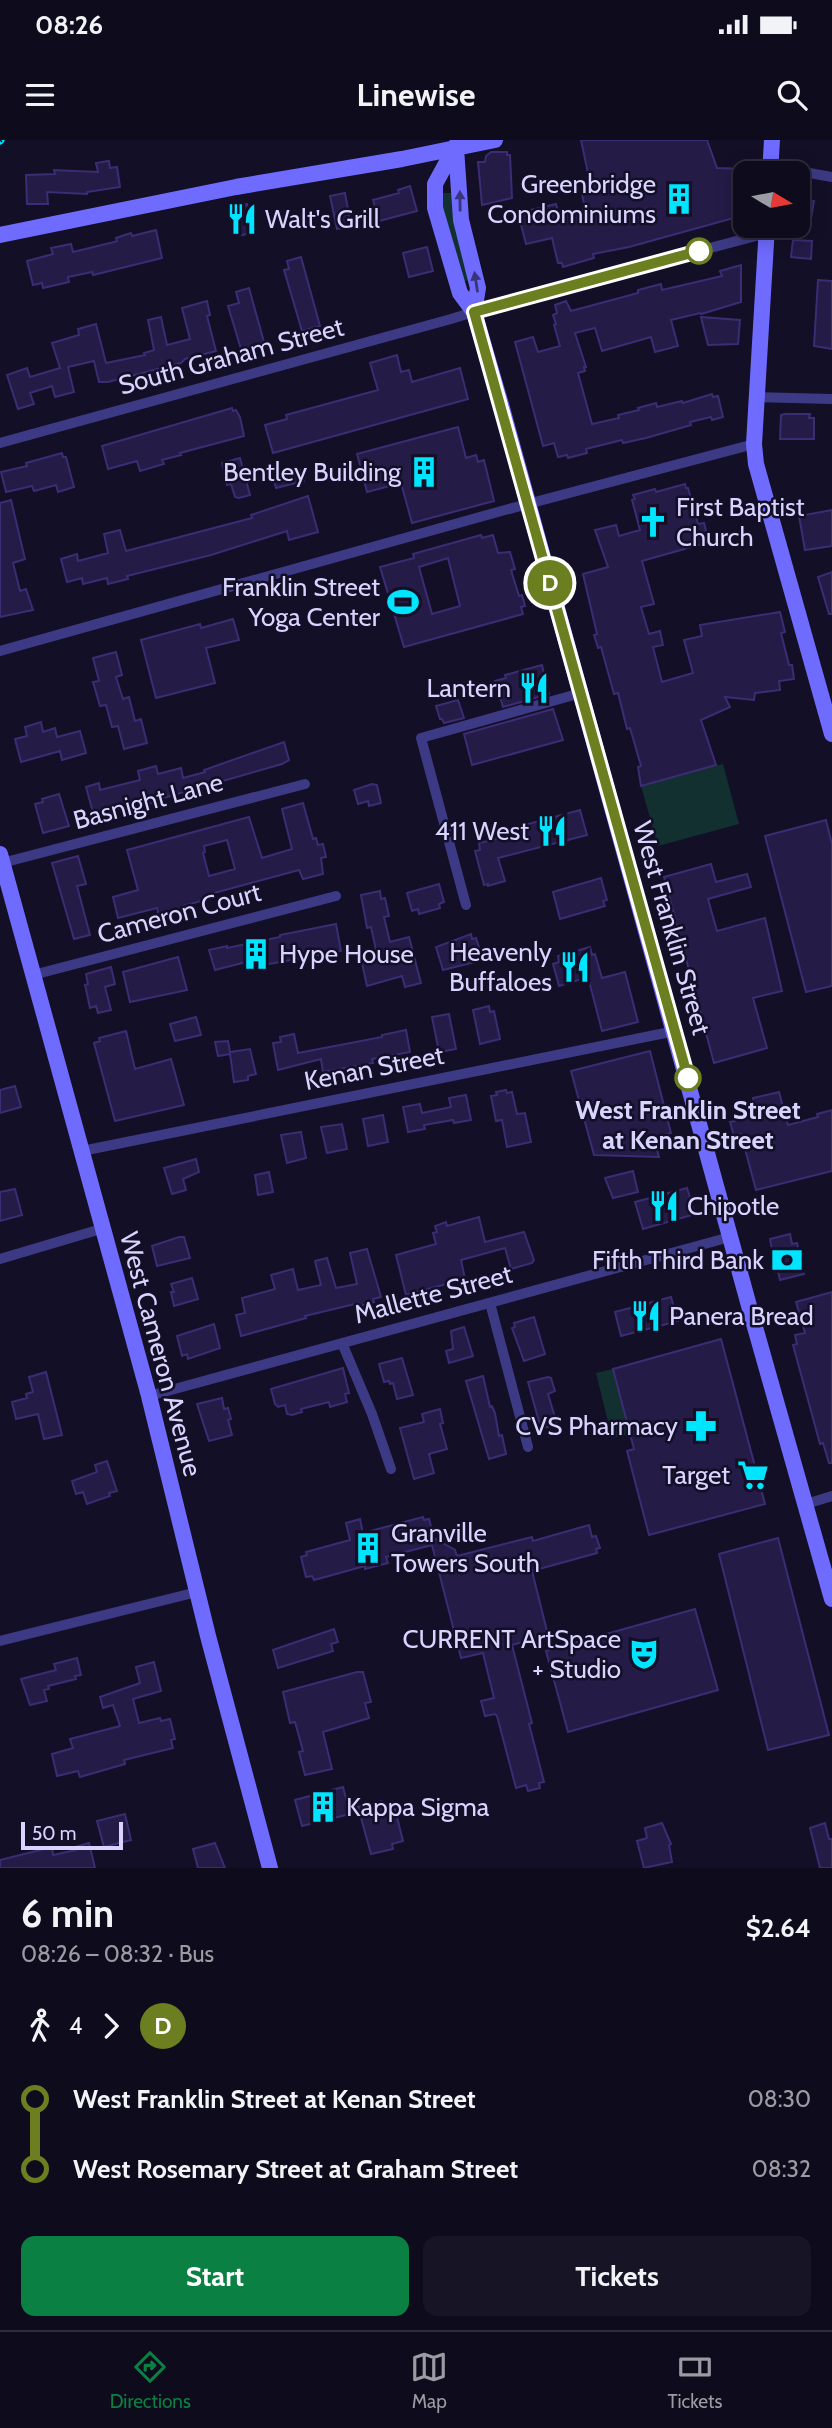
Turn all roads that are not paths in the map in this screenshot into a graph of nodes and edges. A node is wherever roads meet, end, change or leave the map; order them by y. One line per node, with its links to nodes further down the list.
1 (495, 140): 3 (street)
2 (772, 140): 4 (street)
3 (458, 144): 7 (street); 10 (street, West Franklin Street, one-way to 3); 10 (street, West Franklin Street)
4 (771, 161)
5 (810, 174): 6 (street)
6 (832, 177)
7 (0, 234)
8 (735, 238): 10 (street, South Graham Street)
9 (766, 238): 11 (street)
10 (474, 312): 13 (street, South Graham Street); 15 (street, West Franklin Street)
11 (757, 397): 12 (street); 14 (street)
12 (832, 399)
13 (0, 443)
14 (754, 444): 15 (street); 18 (street)
15 (528, 504): 16 (street); 17 (street, West Franklin Street)
16 (0, 651)
17 (581, 692): 24 (street); 26 (street, West Franklin Street)
18 (829, 711): 19 (street)
19 (832, 734)
20 (306, 784): 21 (street, Basnight Lane)
21 (1, 858): 22 (street, West Cameron Avenue)
22 (4, 888): 25 (street, West Cameron Avenue)
23 (336, 896): 25 (street, Cameron Court)
24 (466, 905)
25 (33, 975): 27 (street, West Cameron Avenue)
26 (675, 1031): 27 (street, Kenan Street); 29 (street, West Franklin Street)
27 (82, 1151): 28 (street, West Cameron Avenue)
28 (101, 1229): 30 (street); 33 (street, West Cameron Avenue)
29 (730, 1237): 31 (street, Mallette Street); 37 (street, West Franklin Street)
30 (0, 1259)
31 (490, 1303): 32 (street, Mallette Street); 34 (street)
32 (342, 1343): 33 (street, Mallette Street); 35 (street)
33 (149, 1396): 38 (street, West Cameron Avenue)
34 (528, 1447)
35 (391, 1469)
36 (832, 1496): 37 (street)
37 (806, 1504): 39 (street, West Franklin Street)
38 (197, 1592): 40 (street); 41 (street, West Cameron Avenue)
39 (832, 1599)
40 (0, 1641)
41 (270, 1868)

